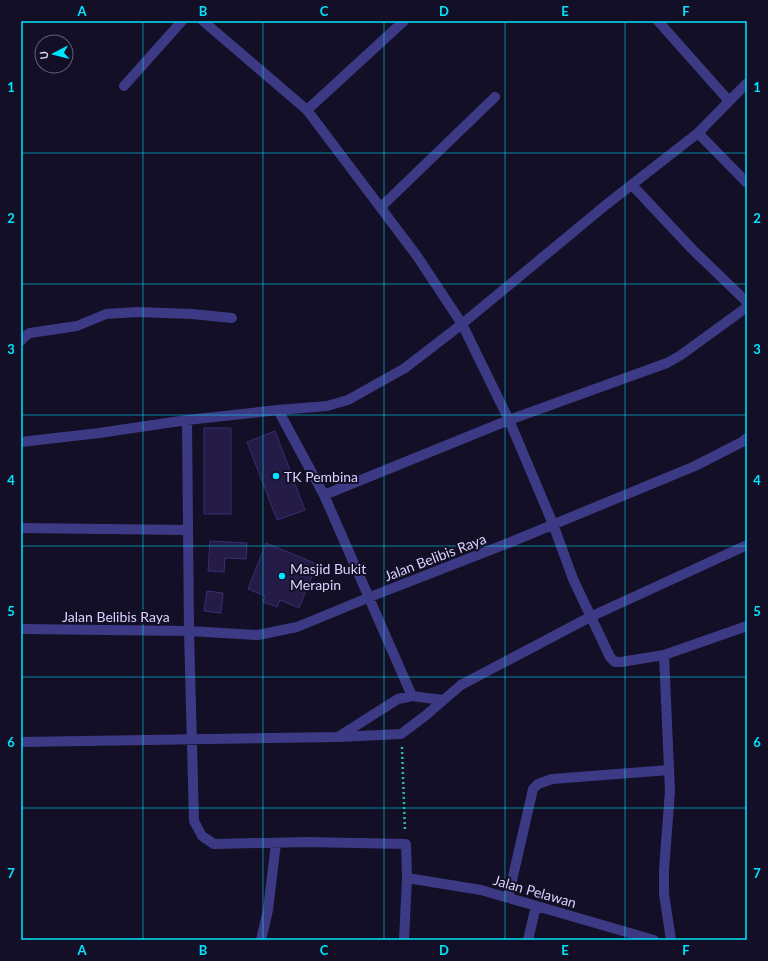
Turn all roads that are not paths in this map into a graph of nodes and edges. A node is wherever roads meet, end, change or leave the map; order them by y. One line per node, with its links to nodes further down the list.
1 (182, 21): 6 (street)
2 (203, 21): 9 (street)
3 (404, 21): 9 (street)
4 (658, 21): 8 (street)
5 (747, 84): 8 (street)
6 (124, 86)
7 (495, 97): 13 (street)
8 (729, 101): 10 (street)
9 (307, 110): 13 (street)
10 (698, 133): 11 (street); 12 (street)
11 (747, 183)
12 (632, 185): 14 (street); 17 (street)
13 (381, 207): 17 (street)
14 (747, 302)
15 (747, 308): 21 (street)
16 (232, 318): 18 (street)
17 (462, 324): 19 (street); 21 (street)
18 (21, 341)
19 (278, 410): 20 (street); 24 (street)
20 (187, 420): 23 (street); 27 (street)
21 (509, 420): 24 (street); 25 (street)
22 (747, 438): 25 (street, Jalan Belibis Raya)
23 (21, 442)
24 (324, 495): 29 (street)
25 (553, 524): 29 (street, Jalan Belibis Raya); 30 (street)
26 (21, 528): 27 (street)
27 (188, 530): 33 (street)
28 (747, 545): 30 (street)
29 (370, 597): 33 (street, Jalan Belibis Raya); 35 (street)
30 (590, 617): 34 (street); 36 (street)
31 (747, 626): 34 (street)
32 (21, 629): 33 (street, Jalan Belibis Raya)
33 (189, 631): 38 (street)
34 (664, 655): 40 (street)
35 (412, 696): 36 (street); 37 (street)
36 (442, 700): 37 (street)
37 (338, 737): 38 (street)
38 (192, 740): 39 (street); 41 (street)
39 (21, 742)
40 (669, 770): 43 (street); 49 (street)
41 (276, 843): 42 (street); 45 (street)
42 (407, 878): 43 (street, Jalan Pelawan); 46 (street)
43 (508, 898): 44 (street, Jalan Pelawan)
44 (536, 906): 47 (street); 48 (street, Jalan Pelawan)
45 (261, 940)
46 (404, 940)
47 (528, 940)
48 (654, 940)
49 (671, 940)

